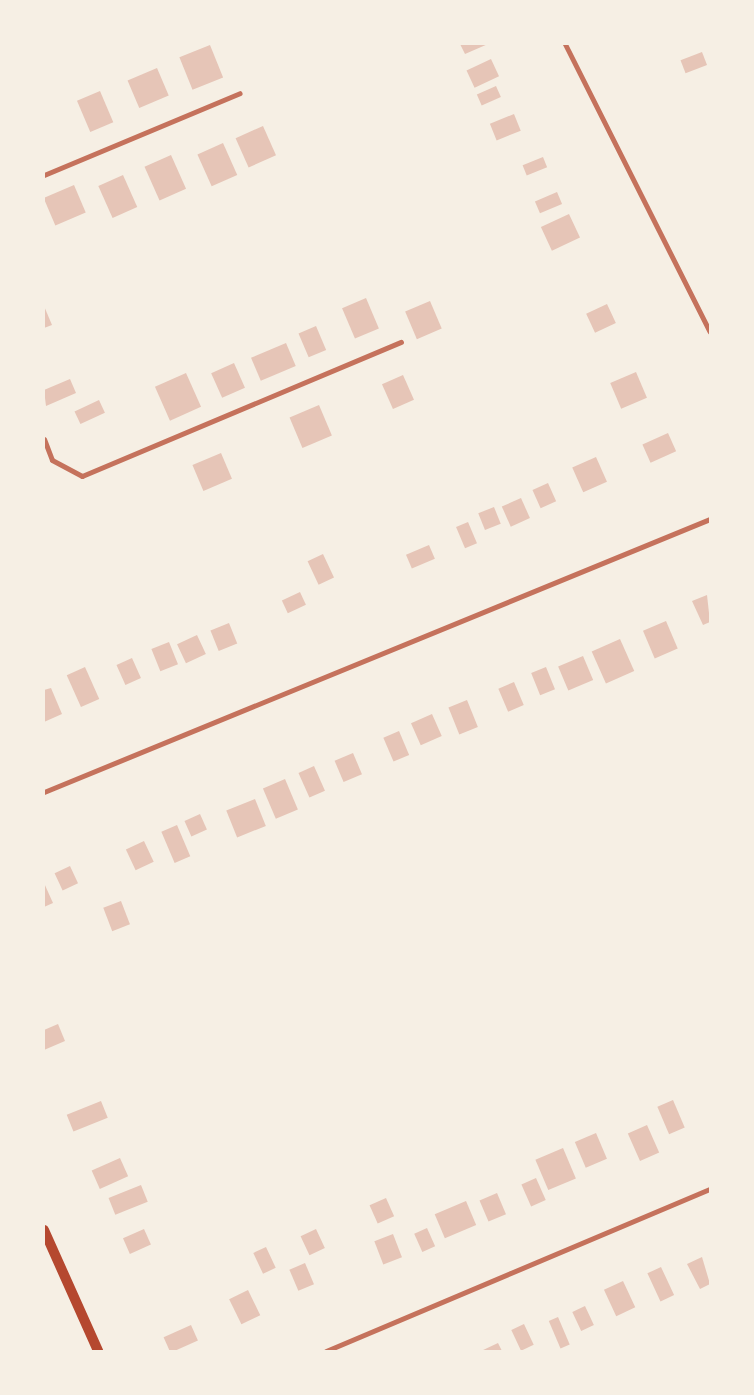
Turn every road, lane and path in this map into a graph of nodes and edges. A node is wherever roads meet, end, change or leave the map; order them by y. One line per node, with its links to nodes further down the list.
1 (565, 44): 4 (street)
2 (240, 93): 3 (street)
3 (44, 175)
4 (710, 332)
5 (401, 342): 6 (street)
6 (44, 439)
7 (710, 519): 8 (street)
8 (44, 792)
9 (710, 1189): 12 (street)
10 (44, 1230): 11 (main road)
11 (98, 1351)
12 (326, 1351)

